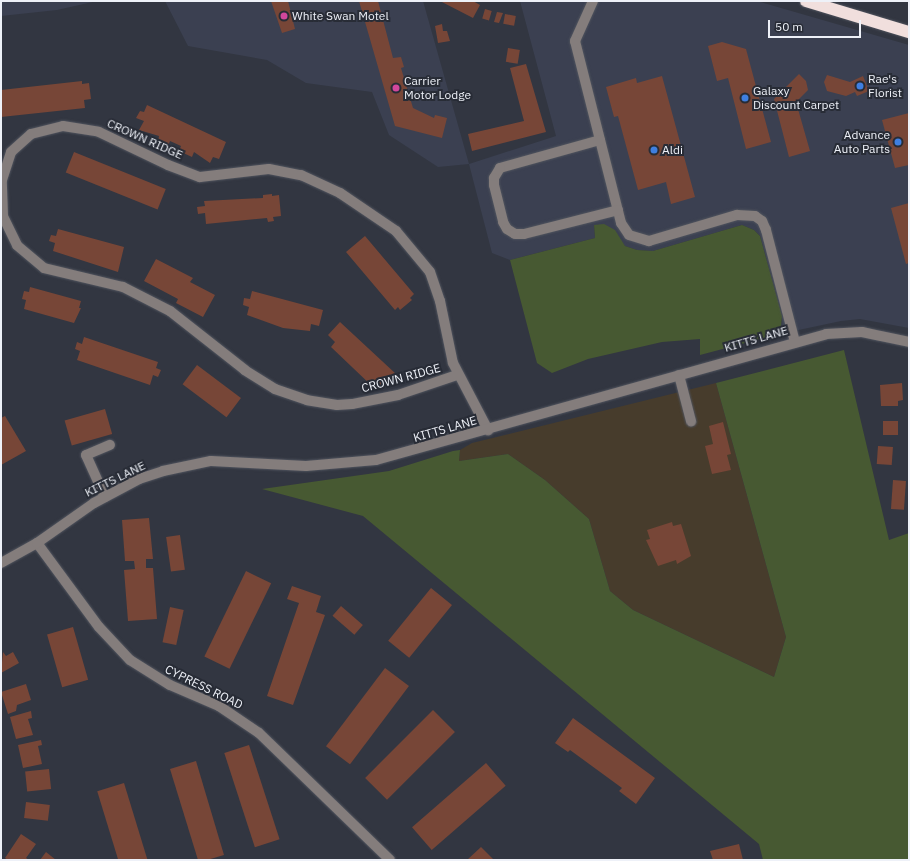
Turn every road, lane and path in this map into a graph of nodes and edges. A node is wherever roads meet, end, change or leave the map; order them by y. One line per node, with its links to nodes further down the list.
1 (593, 1): 4 (street)
2 (806, 1): 3 (highway)
3 (909, 32)
4 (600, 140): 5 (street); 5 (street)
5 (618, 210): 6 (street)
6 (795, 342): 7 (street, KITTS LANE); 9 (street, KITTS LANE)
7 (909, 342)
8 (458, 375): 8 (street, CROWN RIDGE); 11 (street, CROWN RIDGE)
9 (679, 375): 10 (street); 11 (street, KITTS LANE)
10 (691, 421)
11 (488, 430): 13 (street, KITTS LANE)
12 (110, 445): 13 (street)
13 (105, 497): 14 (street, KITTS LANE)
14 (37, 543): 15 (street, KITTS LANE); 16 (street, CYPRESS ROAD)
15 (1, 563)
16 (390, 860)

